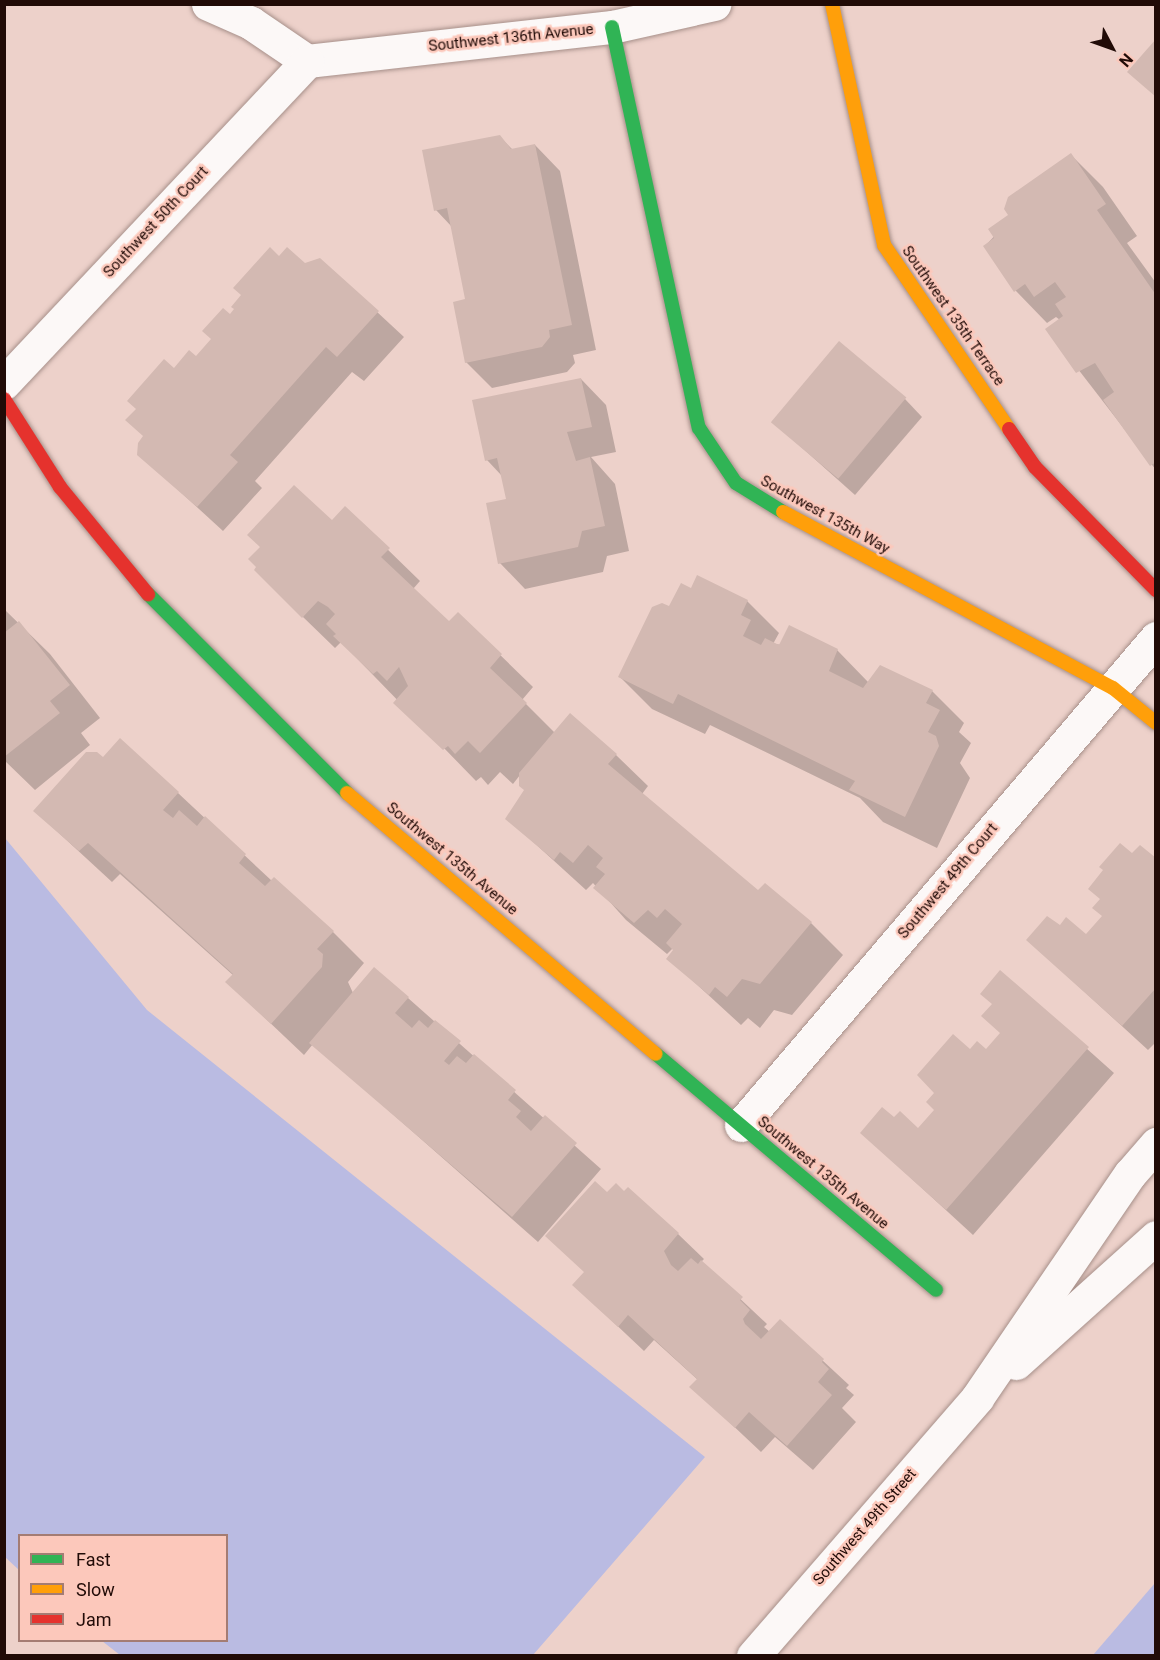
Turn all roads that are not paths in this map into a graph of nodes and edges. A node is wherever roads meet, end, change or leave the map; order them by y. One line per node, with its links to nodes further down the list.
1 (208, 4): 5 (street)
2 (714, 4): 4 (street, Southwest 136th Avenue)
3 (832, 4): 8 (street, Southwest 135th Terrace)
4 (612, 27): 5 (street, Southwest 136th Avenue); 10 (street, Southwest 135th Way)
5 (307, 61): 6 (street, Southwest 50th Court)
6 (4, 383)
7 (4, 399): 12 (street, Southwest 135th Avenue)
8 (1155, 591)
9 (1155, 638): 10 (street, Southwest 49th Court)
10 (1113, 688): 11 (street, Southwest 135th Way); 12 (street, Southwest 49th Court)
11 (1155, 723)
12 (741, 1125): 15 (street, Southwest 135th Avenue)
13 (1155, 1144): 16 (street, Southwest 49th Street)
14 (1155, 1237): 16 (street, Southwest 49th Street)
15 (936, 1290)
16 (977, 1398): 17 (street, Southwest 49th Street)
17 (753, 1656)

